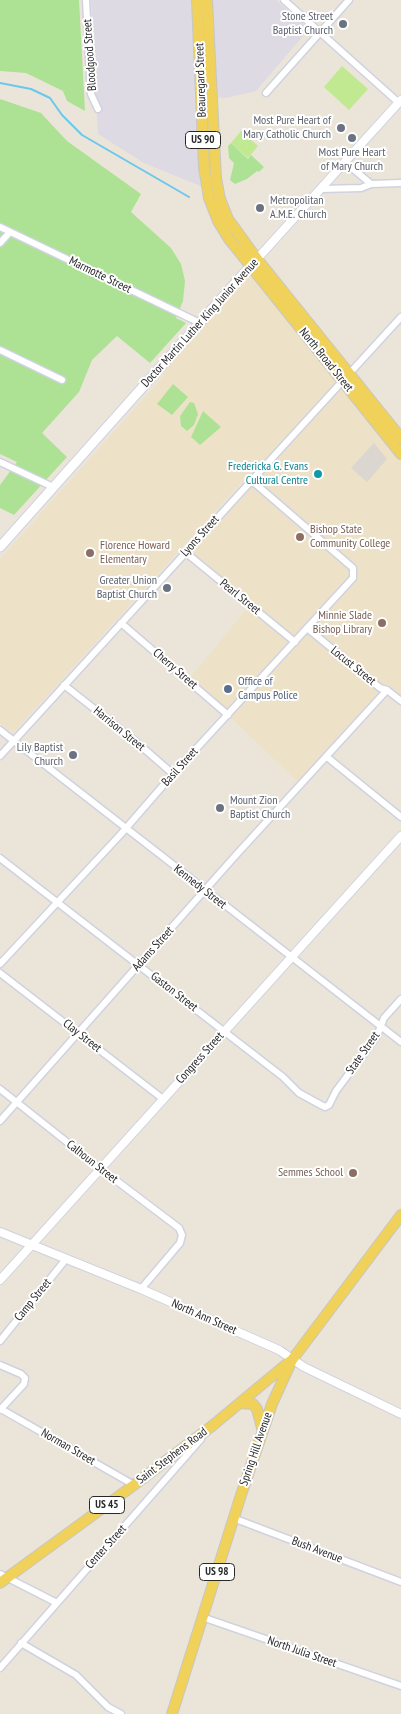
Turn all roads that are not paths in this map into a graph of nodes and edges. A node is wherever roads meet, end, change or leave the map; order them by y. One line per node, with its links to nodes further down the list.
1 (86, 0): 9 (street, Bloodgood Street)
2 (197, 0): 17 (main road, Beauregard Street / US 90)
3 (207, 0): 17 (main road, Beauregard Street / US 90)
4 (284, 0): 6 (street)
5 (349, 0): 6 (street)
6 (320, 32): 7 (street); 8 (street)
7 (266, 93)
8 (400, 102): 10 (street, Doctor Martin Luther King Junior Avenue)
9 (98, 109)
10 (344, 162): 11 (street); 13 (street, Doctor Martin Luther King Junior Avenue)
11 (371, 184): 12 (street); 13 (street)
12 (401, 184)
13 (320, 189): 17 (street, Doctor Martin Luther King Junior Avenue)
14 (0, 227): 15 (street, Marmotte Street)
15 (10, 232): 16 (street); 19 (street, Marmotte Street)
16 (0, 243)
17 (254, 263): 19 (main road, Doctor Martin Luther King Junior Avenue); 21 (main road, North Broad Street / US 90)
18 (401, 317): 21 (street, Lyons Street)
19 (200, 323): 27 (main road, Doctor Martin Luther King Junior Avenue)
20 (0, 350): 22 (street)
21 (345, 377): 23 (main road, North Broad Street / US 90); 24 (main road, North Broad Street / US 90); 26 (street, Lyons Street)
22 (62, 380)
23 (401, 438)
24 (401, 454)
25 (0, 462): 27 (street)
26 (251, 480): 29 (street, Lyons Street); 31 (street, Basil Street)
27 (54, 487): 28 (main road, Doctor Martin Luther King Junior Avenue)
28 (0, 547)
29 (185, 552): 30 (street, Lyons Street); 32 (street, Pearl Street)
30 (121, 623): 33 (street, Lyons Street); 36 (street, Cherry Street)
31 (307, 628): 32 (street, Basil Street); 34 (street, Locust Street)
32 (295, 642): 36 (street, Basil Street)
33 (64, 685): 38 (street, Lyons Street); 41 (street, Harrison Street)
34 (386, 690): 35 (street, Locust Street); 40 (street)
35 (401, 701)
36 (228, 715): 41 (street, Basil Street)
37 (0, 730): 38 (street, Kennedy Street)
38 (14, 741): 39 (street, Lyons Street); 43 (street, Kennedy Street)
39 (0, 756)
40 (327, 757): 42 (street); 46 (street, Adams Street)
41 (173, 774): 43 (street, Basil Street)
42 (401, 817)
43 (126, 828): 46 (street, Kennedy Street); 47 (street, Basil Street)
44 (401, 836): 48 (street, Congress Street)
45 (0, 858): 47 (street, Gaston Street)
46 (205, 890): 48 (street, Kennedy Street); 50 (street, Adams Street)
47 (58, 902): 49 (street, Basil Street); 50 (street, Gaston Street)
48 (291, 957): 53 (street, Kennedy Street); 54 (street, Congress Street)
49 (0, 964)
50 (139, 965): 54 (street, Gaston Street); 55 (street, Adams Street)
51 (0, 973): 55 (street, Clay Street)
52 (401, 999): 53 (street, State Street)
53 (381, 1027): 56 (street, Kennedy Street); 60 (street, State Street)
54 (224, 1031): 58 (street, Congress Street); 60 (street, Gaston Street)
55 (78, 1033): 58 (street, Clay Street); 59 (street, Adams Street)
56 (401, 1042)
57 (0, 1089): 59 (street, Calhoun Street)
58 (163, 1099): 62 (street, Congress Street)
59 (17, 1102): 61 (street, Adams Street); 62 (street, Calhoun Street)
60 (325, 1107)
61 (0, 1121)
62 (101, 1169): 65 (street, Congress Street); 68 (street, Calhoun Street)
63 (401, 1215): 70 (main road, Spring Hill Avenue / US 98)
64 (0, 1232): 65 (street, North Ann Street)
65 (32, 1245): 66 (street, North Ann Street); 67 (street, Congress Street)
66 (66, 1259): 68 (street, North Ann Street); 69 (street, Camp Street)
67 (0, 1280)
68 (141, 1289): 70 (street, North Ann Street)
69 (0, 1341)
70 (292, 1360): 72 (main road, Saint Stephens Road / US 45); 74 (street, North Ann Street); 76 (main road, Spring Hill Avenue / US 98)
71 (0, 1365): 73 (street)
72 (240, 1403): 75 (main road, Saint Stephens Road / US 45); 76 (main road)
73 (1, 1410): 77 (street, Norman Street)
74 (401, 1414)
75 (212, 1426): 77 (main road, Saint Stephens Road / US 45); 81 (street, Center Street)
76 (262, 1429): 78 (main road, Spring Hill Avenue / US 98)
77 (134, 1485): 79 (main road, Saint Stephens Road / US 45)
78 (233, 1518): 80 (street, Bush Avenue); 82 (main road, Spring Hill Avenue / US 98)
79 (2, 1578): 81 (street)
80 (401, 1582)
81 (57, 1602): 83 (street, Center Street)
82 (202, 1617): 85 (street, North Julia Street); 87 (main road, Spring Hill Avenue / US 98)
83 (22, 1643): 84 (street, Center Street); 86 (street)
84 (0, 1668)
85 (401, 1686)
86 (121, 1714)
87 (172, 1714)

